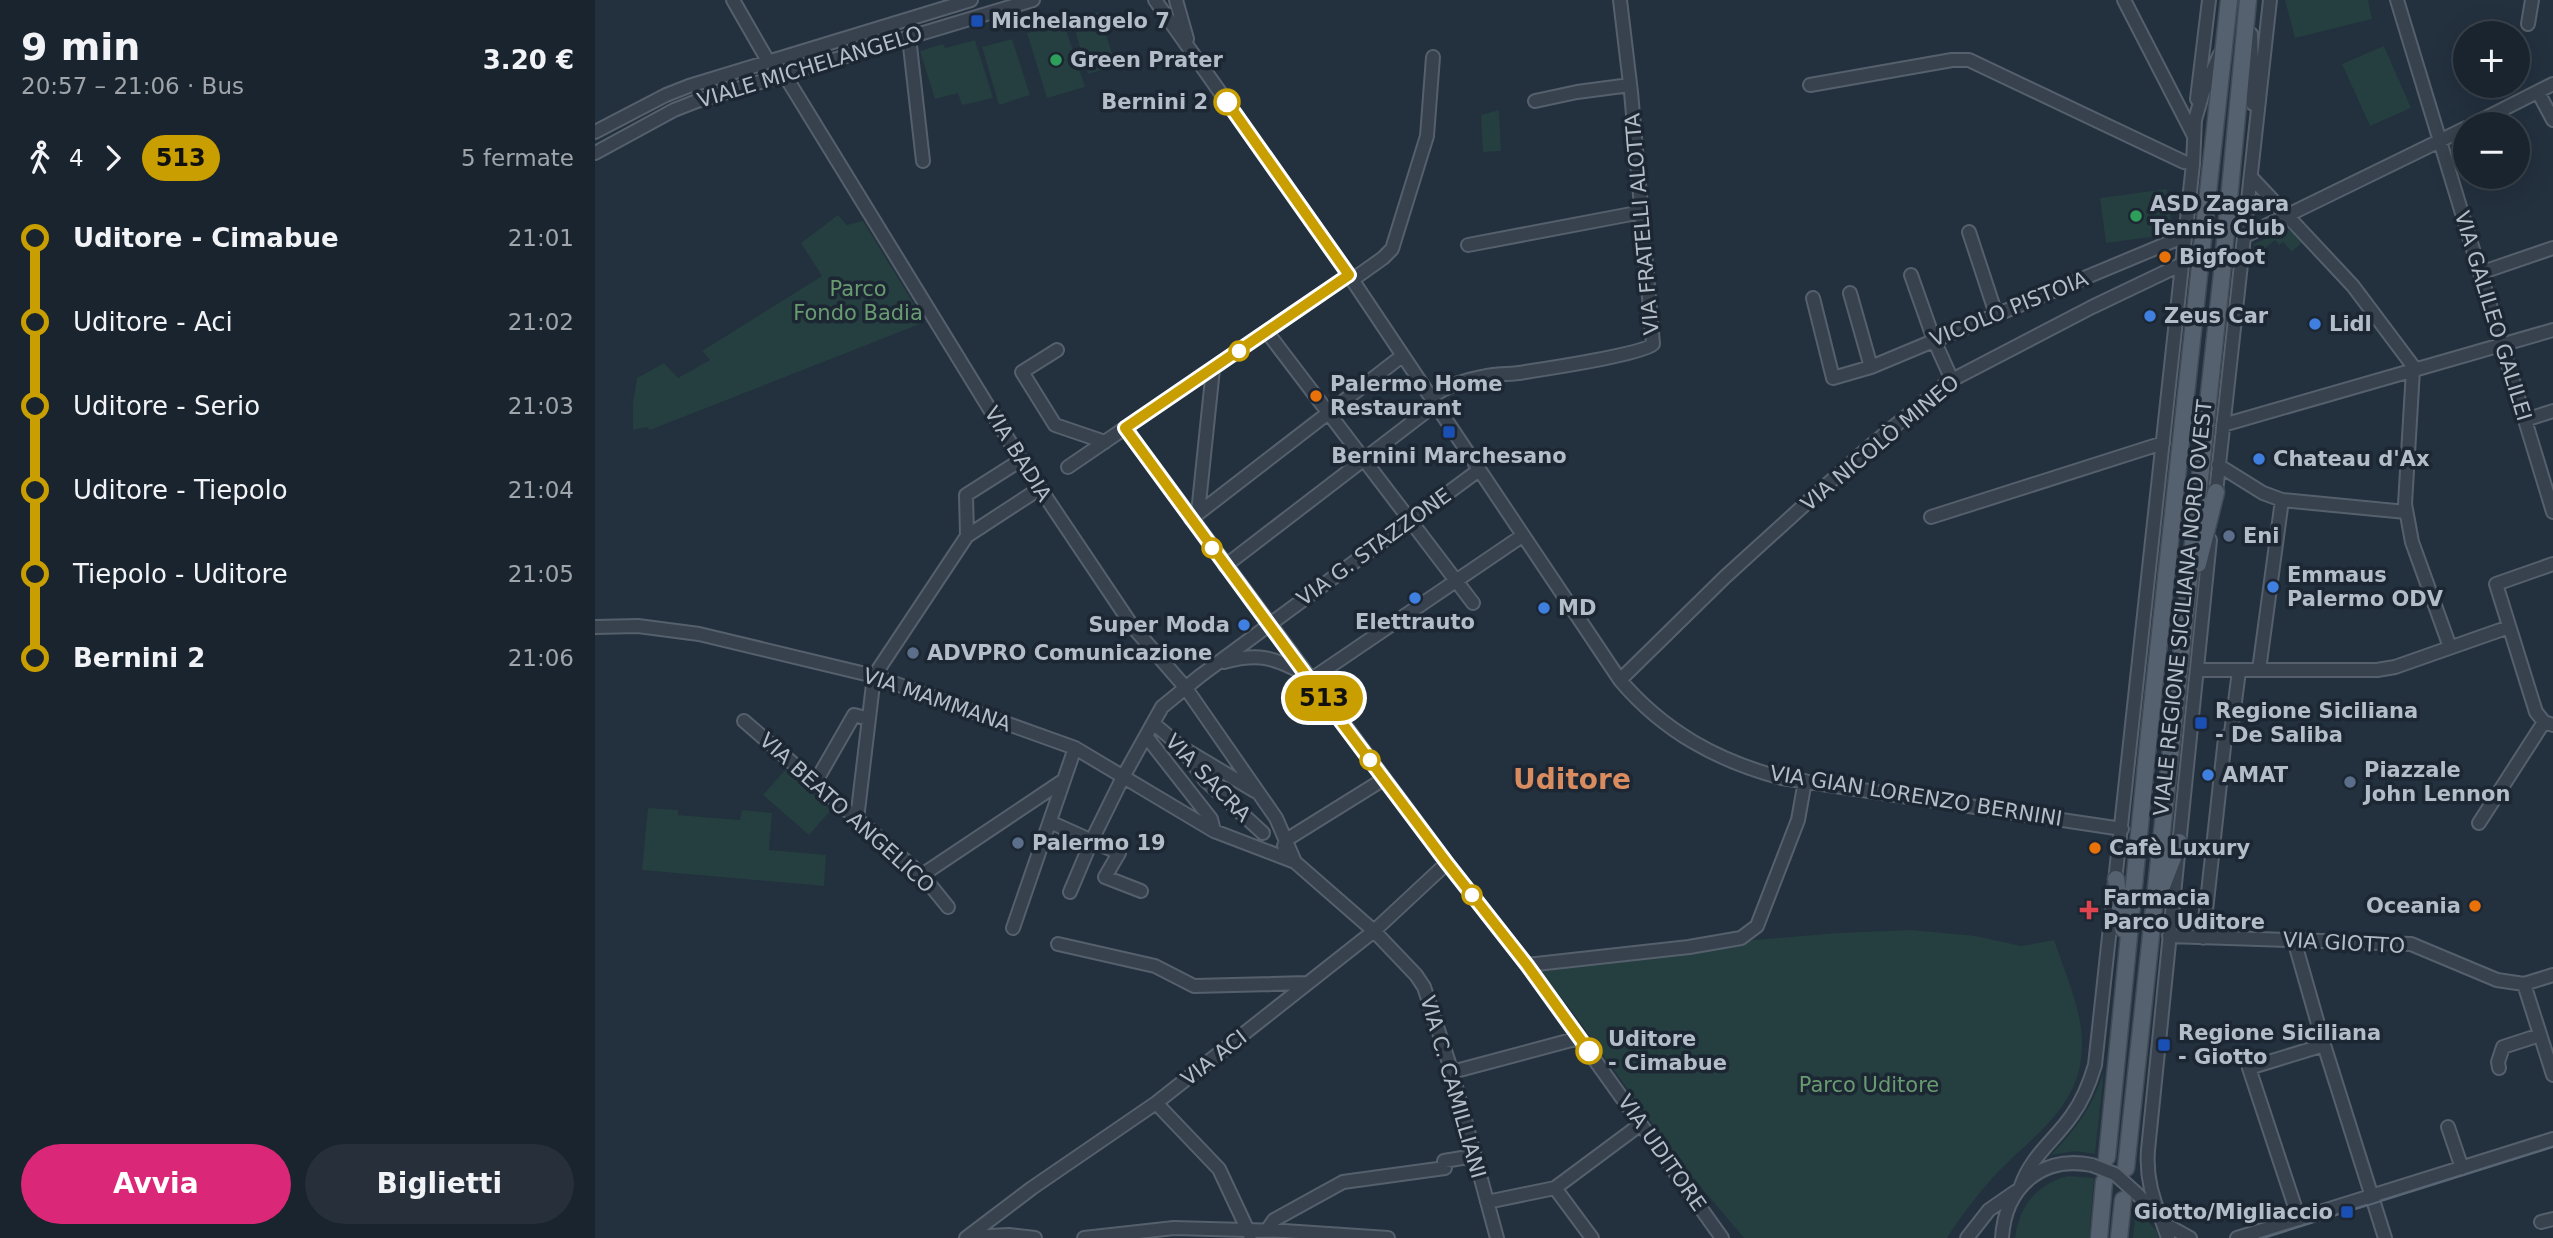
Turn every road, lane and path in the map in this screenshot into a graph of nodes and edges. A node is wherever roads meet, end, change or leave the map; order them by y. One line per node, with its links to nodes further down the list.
1 (733, 0): 20 (street)
2 (971, 0): 20 (street, VIALE MICHELANGELO)
3 (1033, 0): 14 (street, VIALE MICHELANGELO)
4 (1155, 0): 18 (street, VIA GIAN LORENZO BERNINI)
5 (1176, 0): 18 (street, VIA GIAN LORENZO BERNINI)
6 (1620, 0): 23 (street, VIA FRATELLI ALOTTA)
7 (2124, 0): 32 (street)
8 (2209, 0): 28 (street)
9 (2229, 0): 17 (main road, VIALE REGIONE SICILIANA NORD OVEST)
10 (2249, 0): 35 (street); 95 (main road, VIALE REGIONE SICILIANA NORD OVEST)
11 (2270, 0): 35 (street, VIALE REGIONE SICILIANA NORD OVEST)
12 (2397, 0): 33 (street, VIA GALILEO GALILEI)
13 (2532, 0): 15 (street)
14 (994, 6): 16 (street, VIALE MICHELANGELO)
15 (2528, 21)
16 (908, 37): 21 (street, VIALE MICHELANGELO); 36 (street)
17 (2224, 45): 28 (street); 57 (main road, VIALE REGIONE SICILIANA NORD OVEST)
18 (1189, 49): 49 (street, VIA GIAN LORENZO BERNINI)
19 (1433, 57): 49 (street)
20 (768, 61): 30 (street, VIALE MICHELANGELO)
21 (784, 74): 34 (street, VIALE MICHELANGELO); 73 (street, VIA BADIA)
22 (2553, 84): 25 (street)
23 (1630, 85): 26 (street); 39 (street, VIA FRATELLI ALOTTA)
24 (1810, 85): 37 (street)
25 (2538, 92): 27 (street); 29 (street)
26 (1535, 101)
27 (2498, 112)
28 (2195, 120): 32 (street, VIALE REGIONE SICILIANA NORD OVEST)
29 (2553, 120)
30 (595, 132)
31 (2453, 134): 33 (street)
32 (2194, 136): 37 (street, VIALE REGIONE SICILIANA NORD OVEST)
33 (2439, 141): 40 (street); 47 (street, VIA GALILEO GALILEI)
34 (595, 153)
35 (2254, 153): 38 (street, VIALE REGIONE SICILIANA NORD OVEST)
36 (923, 160)
37 (2193, 164): 42 (street, VIALE REGIONE SICILIANA NORD OVEST)
38 (2251, 177): 40 (street); 43 (street, VIALE REGIONE SICILIANA NORD OVEST)
39 (1642, 212): 44 (street); 65 (street, VIA FRATELLI ALOTTA)
40 (2288, 215): 43 (street); 63 (street)
41 (1969, 232): 53 (street)
42 (2185, 236): 46 (street, VIALE REGIONE SICILIANA NORD OVEST); 53 (street, VICOLO PISTOIA)
43 (2245, 236): 69 (street, VIALE REGIONE SICILIANA NORD OVEST)
44 (1468, 245)
45 (2553, 248): 47 (street)
46 (2182, 264): 52 (street, VIALE REGIONE SICILIANA NORD OVEST); 64 (street, VIA NICOLÒ MINEO)
47 (2480, 273): 58 (street, VIA GALILEO GALILEI)
48 (1911, 275): 56 (street)
49 (1351, 277): 55 (street); 60 (street, VIA GIAN LORENZO BERNINI)
50 (1850, 293): 61 (street)
51 (1813, 298): 61 (street, VICOLO PISTOIA)
52 (2177, 313): 57 (street); 72 (street, VIALE REGIONE SICILIANA NORD OVEST)
53 (1996, 314): 56 (street, VICOLO PISTOIA)
54 (2553, 330): 58 (street)
55 (1267, 332): 62 (street); 67 (street)
56 (1934, 340): 61 (street, VICOLO PISTOIA); 64 (street)
57 (2190, 344): 144 (main road, VIALE REGIONE SICILIANA NORD OVEST)
58 (2502, 345): 63 (street); 68 (street, VIA GALILEO GALILEI)
59 (1057, 350): 71 (street)
60 (1402, 356): 65 (street, VIA GIAN LORENZO BERNINI); 67 (street)
61 (1871, 367)
62 (1213, 369): 70 (street); 83 (street)
63 (2415, 370): 69 (street); 81 (street)
64 (1952, 380): 103 (street, VIA NICOLÒ MINEO)
65 (1434, 400): 74 (street); 77 (street, VIA GIAN LORENZO BERNINI)
66 (2553, 411): 68 (street)
67 (1328, 413): 74 (street); 83 (street)
68 (2525, 420): 82 (street, VIA GALILEO GALILEI)
69 (2223, 425): 75 (street, VIALE REGIONE SICILIANA NORD OVEST)
70 (1125, 428): 71 (street); 83 (street, VIA UDITORE)
71 (1105, 442): 76 (street)
72 (2163, 443): 84 (street); 122 (street, VIALE REGIONE SICILIANA NORD OVEST)
73 (1021, 460): 78 (street, VIA BADIA); 86 (street)
74 (1363, 460): 85 (street); 89 (street)
75 (2218, 466): 79 (street, VIALE REGIONE SICILIANA NORD OVEST); 80 (street)
76 (1068, 467)
77 (1479, 470): 85 (street, VIA G. STAZZONE); 87 (street, VIA GIAN LORENZO BERNINI)
78 (1039, 489): 86 (street); 104 (street, VIA BADIA)
79 (2216, 492): 95 (main road); 98 (street, VIALE REGIONE SICILIANA NORD OVEST)
80 (2282, 500): 81 (street); 99 (street)
81 (2406, 512): 96 (street)
82 (2553, 512)
83 (1195, 516): 89 (street, VIA UDITORE)
84 (1931, 517)
85 (1410, 521): 90 (street); 92 (street, VIA G. STAZZONE)
86 (967, 536): 101 (street)
87 (1522, 536): 90 (street); 103 (street, VIA GIAN LORENZO BERNINI)
88 (2553, 564): 93 (street)
89 (1226, 566): 92 (street, VIA UDITORE)
90 (1455, 581): 91 (street); 102 (street)
91 (1473, 603)
92 (1269, 625): 97 (street, VIA G. STAZZONE); 102 (street, VIA UDITORE)
93 (2509, 626): 96 (street); 108 (street)
94 (595, 627): 101 (street, VIA MAMMANA)
95 (2182, 638): 136 (main road, VIALE REGIONE SICILIANA NORD OVEST)
96 (2451, 647): 99 (street)
97 (1217, 664): 102 (street); 104 (street, VIA G. STAZZONE)
98 (2197, 670): 100 (street); 127 (street, VIALE REGIONE SICILIANA NORD OVEST)
99 (2259, 670): 100 (street)
100 (2239, 671): 141 (street)
101 (874, 676): 105 (street); 111 (street, VIA MAMMANA)
102 (1308, 678): 114 (street, VIA UDITORE)
103 (1621, 680): 115 (street, VIA GIAN LORENZO BERNINI)
104 (1185, 687): 107 (street, VIA G. STAZZONE); 117 (street, VIA BADIA)
105 (869, 719): 116 (street); 119 (street)
106 (744, 721): 116 (street, VIA BEATO ANGELICO)
107 (1153, 723): 109 (street, VIA G. STAZZONE); 110 (street, VIA SACRA)
108 (2549, 724): 121 (street)
109 (1146, 736): 112 (street, VIA G. STAZZONE); 123 (street)
110 (1180, 746): 117 (street); 124 (street, VIA SACRA)
111 (1075, 748): 112 (street, VIA MAMMANA); 113 (street)
112 (1123, 777): 123 (street, VIA MAMMANA); 125 (street, VIA G. STAZZONE)
113 (1065, 779): 120 (street); 132 (street)
114 (1384, 779): 126 (street); 131 (street, VIA UDITORE)
115 (1805, 781): 122 (street, VIA GIAN LORENZO BERNINI); 145 (street)
116 (815, 783): 119 (street, VIA BEATO ANGELICO)
117 (1259, 792): 118 (street, VIA BADIA)
118 (1276, 818): 124 (street); 126 (street, VIA BADIA)
119 (857, 819): 132 (street, VIA BEATO ANGELICO)
120 (1050, 821): 125 (street); 138 (street)
121 (2479, 822)
122 (2122, 829): 133 (street, VIALE REGIONE SICILIANA NORD OVEST)
123 (1214, 831): 128 (street, VIA MAMMANA)
124 (1263, 833): 128 (street)
125 (1092, 840): 134 (street); 135 (street, VIA G. STAZZONE)
126 (1286, 840): 129 (street); 130 (street, VIA BADIA)
127 (2179, 842): 136 (main road); 140 (street, VIALE REGIONE SICILIANA NORD OVEST)
128 (1255, 848): 129 (street, VIA MAMMANA)
129 (1279, 857): 130 (street, VIA MAMMANA)
130 (1295, 862): 139 (street, VIA C. CAMILLIANI)
131 (1447, 863): 139 (street, VIA ACI); 145 (street, VIA UDITORE)
132 (922, 875): 137 (street, VIA BEATO ANGELICO)
133 (2116, 879): 144 (main road); 165 (street, VIALE REGIONE SICILIANA NORD OVEST)
134 (1142, 891)
135 (1070, 892)
136 (2154, 904): 161 (main road, VIALE REGIONE SICILIANA NORD OVEST)
137 (948, 907)
138 (1013, 928)
139 (1374, 931): 147 (street, VIA ACI); 153 (street, VIA C. CAMILLIANI)
140 (2169, 936): 141 (street, VIA GIOTTO); 170 (street, VIALE REGIONE SICILIANA NORD OVEST)
141 (2203, 938): 142 (street, VIA GIOTTO)
142 (2294, 940): 148 (street, VIA GIOTTO); 151 (street)
143 (1058, 943): 147 (street)
144 (2127, 955): 160 (main road, VIALE REGIONE SICILIANA NORD OVEST)
145 (1527, 965): 150 (street, VIA UDITORE)
146 (2553, 975): 148 (street, VIA GIOTTO)
147 (1308, 983): 155 (street, VIA ACI)
148 (2525, 984): 149 (street)
149 (2540, 1035): 152 (street); 154 (street)
150 (1579, 1038): 153 (street); 156 (street, VIA UDITORE)
151 (2324, 1045): 166 (street); 169 (street)
152 (2499, 1068)
153 (1452, 1072): 159 (street, VIA C. CAMILLIANI)
154 (2553, 1075)
155 (1156, 1103): 172 (street); 173 (street, VIA ACI)
156 (1641, 1124): 164 (street); 179 (street, VIA UDITORE)
157 (2448, 1127): 162 (street)
158 (2552, 1144): 162 (street)
159 (1474, 1156): 168 (street, VIA C. CAMILLIANI); 171 (street)
160 (2099, 1161): 165 (street); 167 (street, bridge)
161 (2126, 1168)
162 (2462, 1168): 166 (street)
163 (2104, 1182): 182 (main road)
164 (1555, 1188): 168 (street); 178 (street)
165 (2018, 1189): 180 (street); 181 (street, VIALE REGIONE SICILIANA NORD OVEST)
166 (2372, 1196): 169 (street); 187 (street)
167 (2129, 1197): 170 (street); 183 (main road)
168 (1487, 1202): 177 (street, VIA C. CAMILLIANI)
169 (2299, 1219): 186 (street)
170 (2162, 1221): 184 (street, VIALE REGIONE SICILIANA NORD OVEST); 185 (street)
171 (1267, 1230): 172 (street); 176 (street)
172 (1250, 1234): 175 (street)
173 (967, 1237): 174 (street)
174 (1035, 1238)
175 (1084, 1238)
176 (1388, 1238)
177 (1497, 1238)
178 (1592, 1238)
179 (1722, 1238)
180 (1967, 1238)
181 (2002, 1238)
182 (2099, 1238)
183 (2119, 1238)
184 (2168, 1238)
185 (2190, 1238)
186 (2237, 1238)
187 (2385, 1238)

